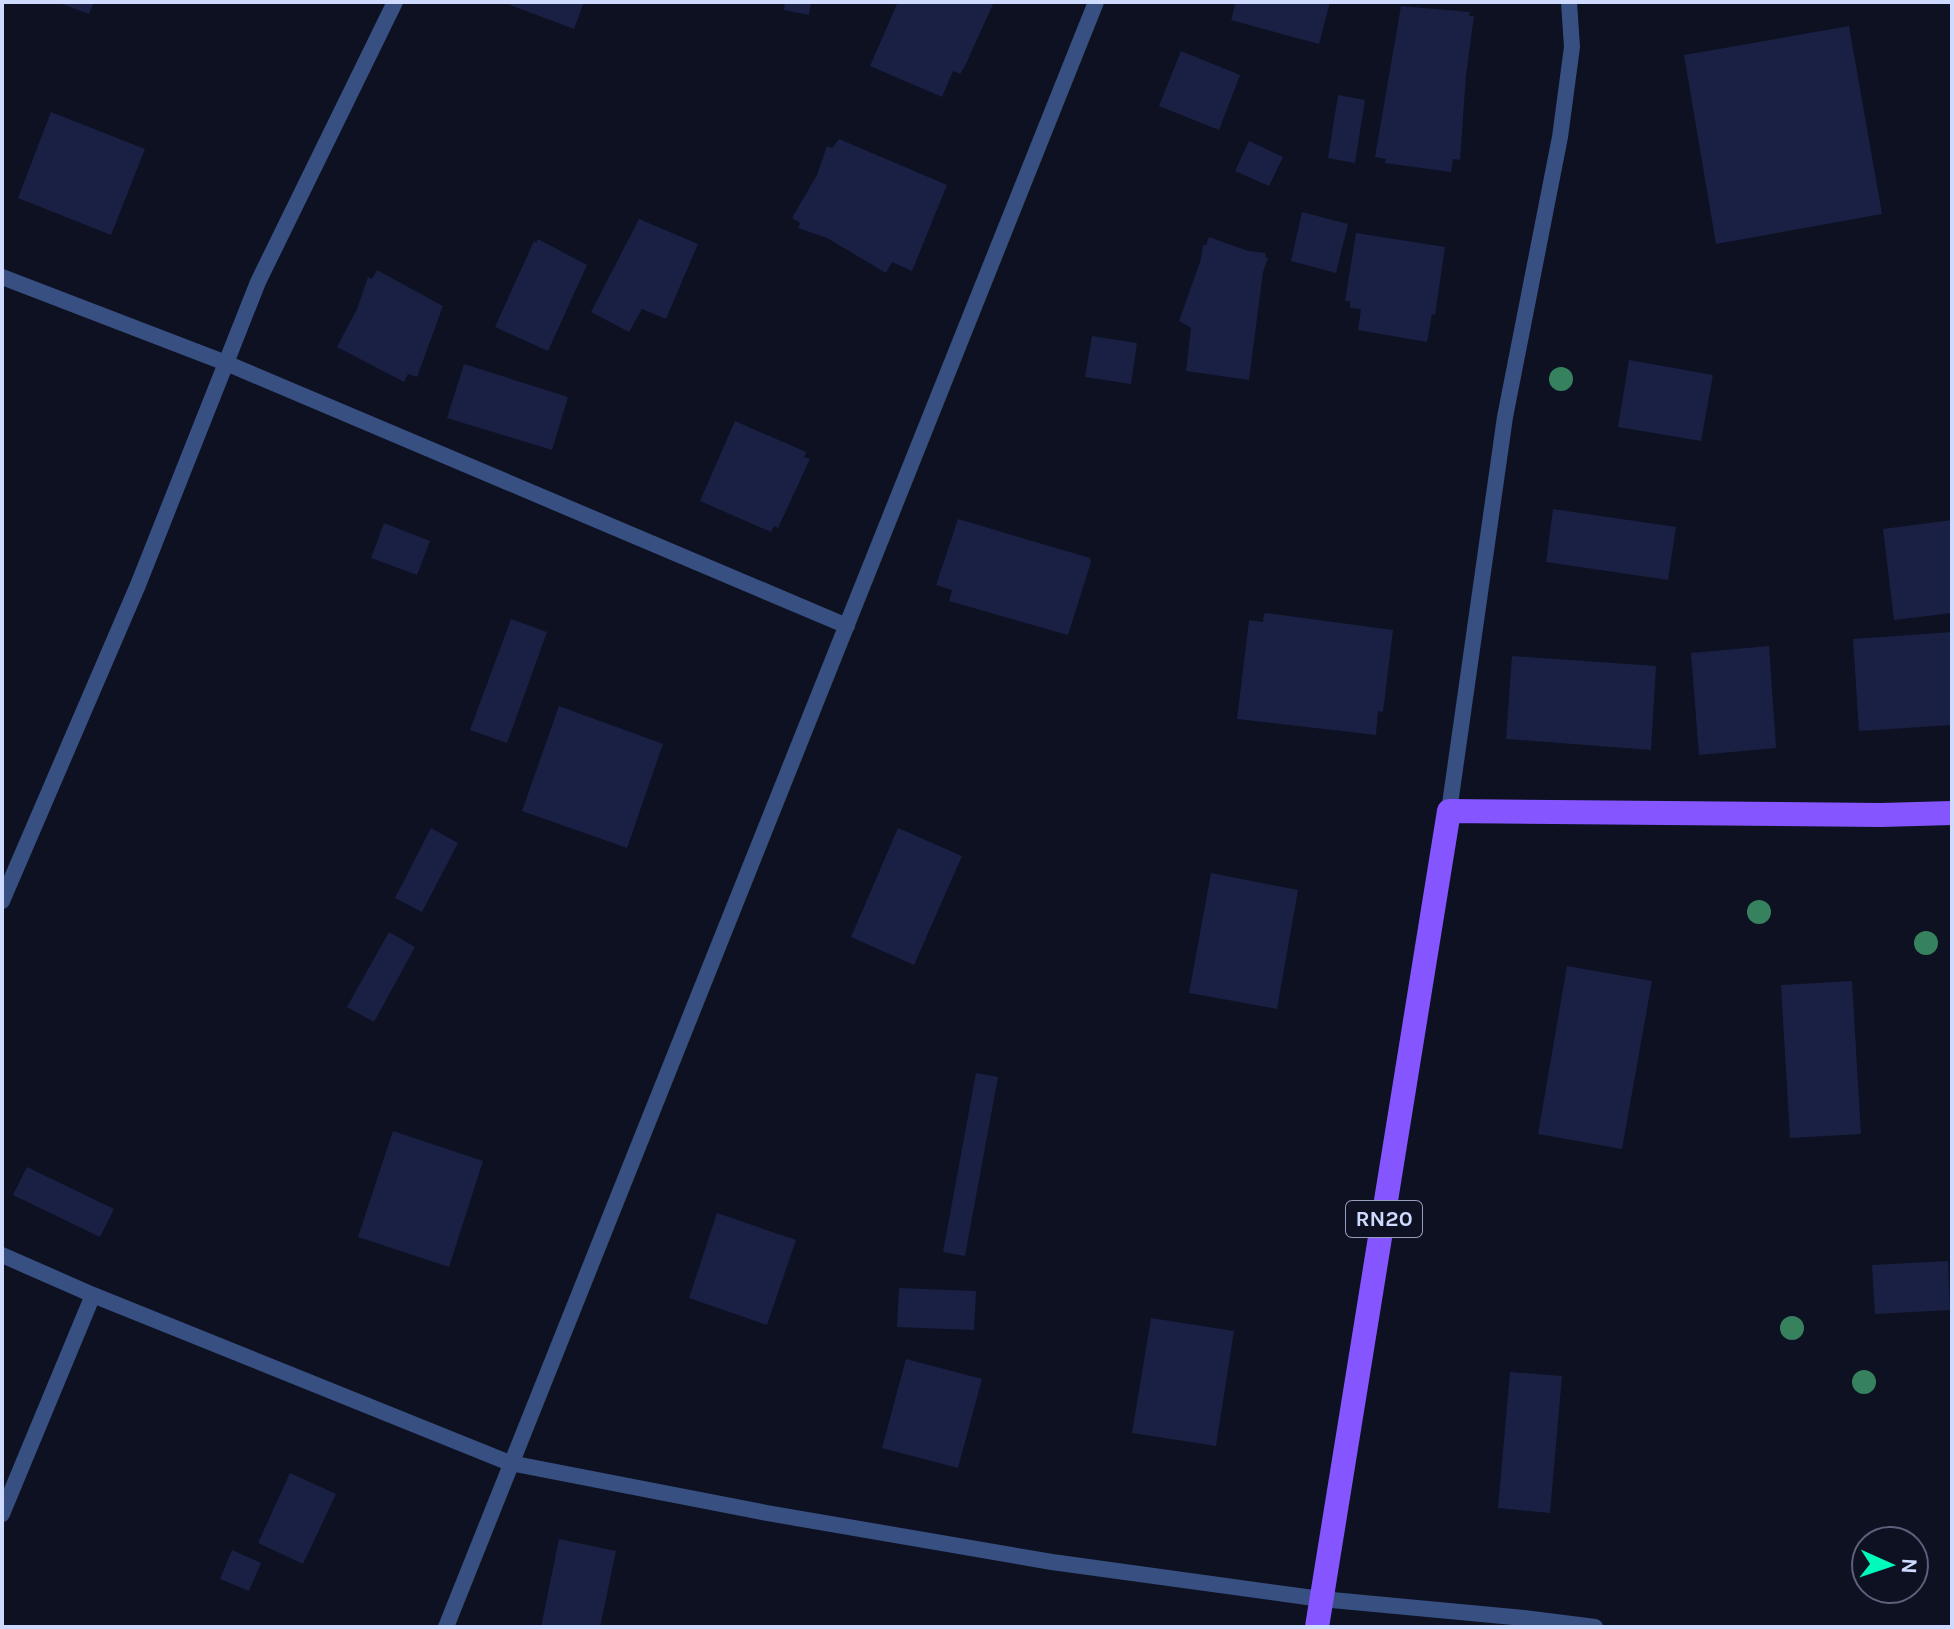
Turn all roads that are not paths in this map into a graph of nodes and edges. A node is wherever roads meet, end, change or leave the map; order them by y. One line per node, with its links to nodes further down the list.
1 (395, 2): 5 (street)
2 (1096, 2): 6 (street)
3 (1569, 2): 7 (street)
4 (2, 277): 5 (street)
5 (226, 363): 6 (street); 9 (street)
6 (847, 626): 12 (street)
7 (1449, 811): 8 (main road); 14 (main road, RN20)
8 (1952, 813)
9 (2, 901)
10 (2, 1255): 11 (street)
11 (93, 1295): 12 (street); 13 (street)
12 (510, 1463): 14 (street); 15 (street)
13 (2, 1514)
14 (1321, 1599): 16 (main road, RN20); 17 (street)
15 (446, 1627)
16 (1317, 1627)
17 (1595, 1627)

